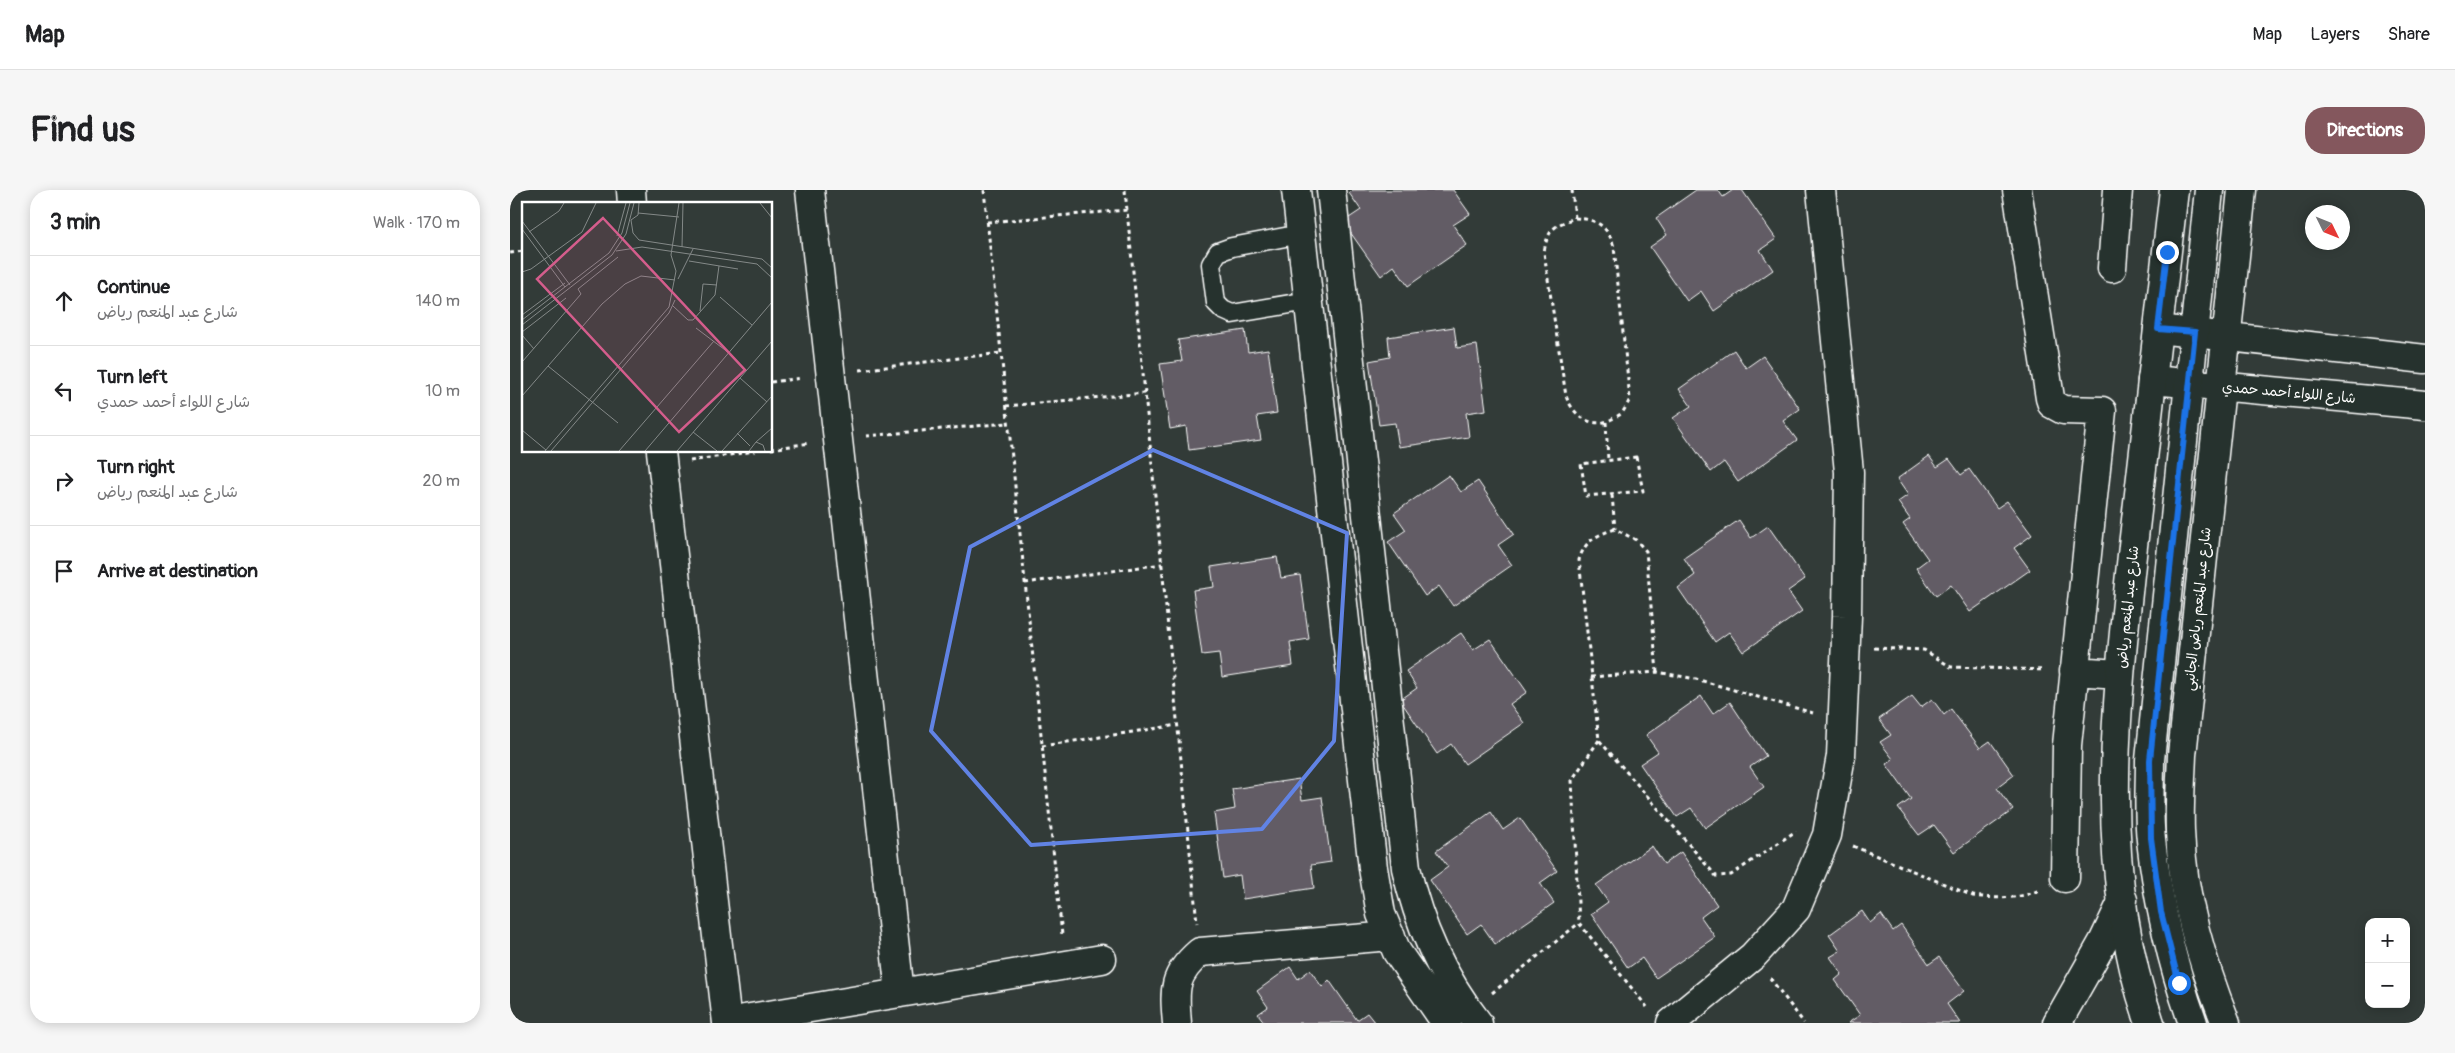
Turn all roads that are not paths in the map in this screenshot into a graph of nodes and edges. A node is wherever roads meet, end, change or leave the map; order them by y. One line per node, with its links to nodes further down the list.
1 (810, 190): 28 (street)
2 (1331, 190): 29 (street)
3 (1821, 190): 32 (street)
4 (2017, 190): 22 (street)
5 (2118, 190): 11 (street)
6 (2174, 190): 13 (street, شارع عبد المنعم رياض)
7 (2209, 190): 14 (street)
8 (2242, 190): 15 (street, شارع عبد المنعم رياض الجانبي)
9 (1302, 191): 10 (street)
10 (1301, 234): 12 (street); 12 (lane)
11 (2112, 268)
12 (1308, 301): 26 (street)
13 (2158, 329): 14 (street); 17 (street, شارع عبد المنعم رياض)
14 (2195, 332): 15 (street); 18 (street)
15 (2226, 336): 16 (street); 19 (street, شارع عبد المنعم رياض الجانبي)
16 (2425, 359)
17 (2152, 380): 18 (street, شارع اللواء أحمد حمدي); 23 (street, شارع عبد المنعم رياض)
18 (2190, 384): 19 (street, شارع اللواء أحمد حمدي); 35 (street)
19 (2221, 386): 20 (street, شارع اللواء أحمد حمدي); 36 (street, شارع عبد المنعم رياض الجانبي)
20 (2425, 404)
21 (662, 458): 30 (street)
22 (2074, 671): 23 (street); 24 (street)
23 (2120, 674): 25 (street, شارع عبد المنعم رياض)
24 (2065, 878)
25 (2123, 900): 33 (street); 34 (street, شارع عبد المنعم رياض)
26 (1391, 936): 29 (street); 31 (street)
27 (1102, 959): 28 (street)
28 (900, 993): 30 (street)
29 (1465, 1019)
30 (727, 1022)
31 (1177, 1023)
32 (1671, 1023)
33 (2057, 1023)
34 (2150, 1023)
35 (2193, 1023)
36 (2226, 1023)

